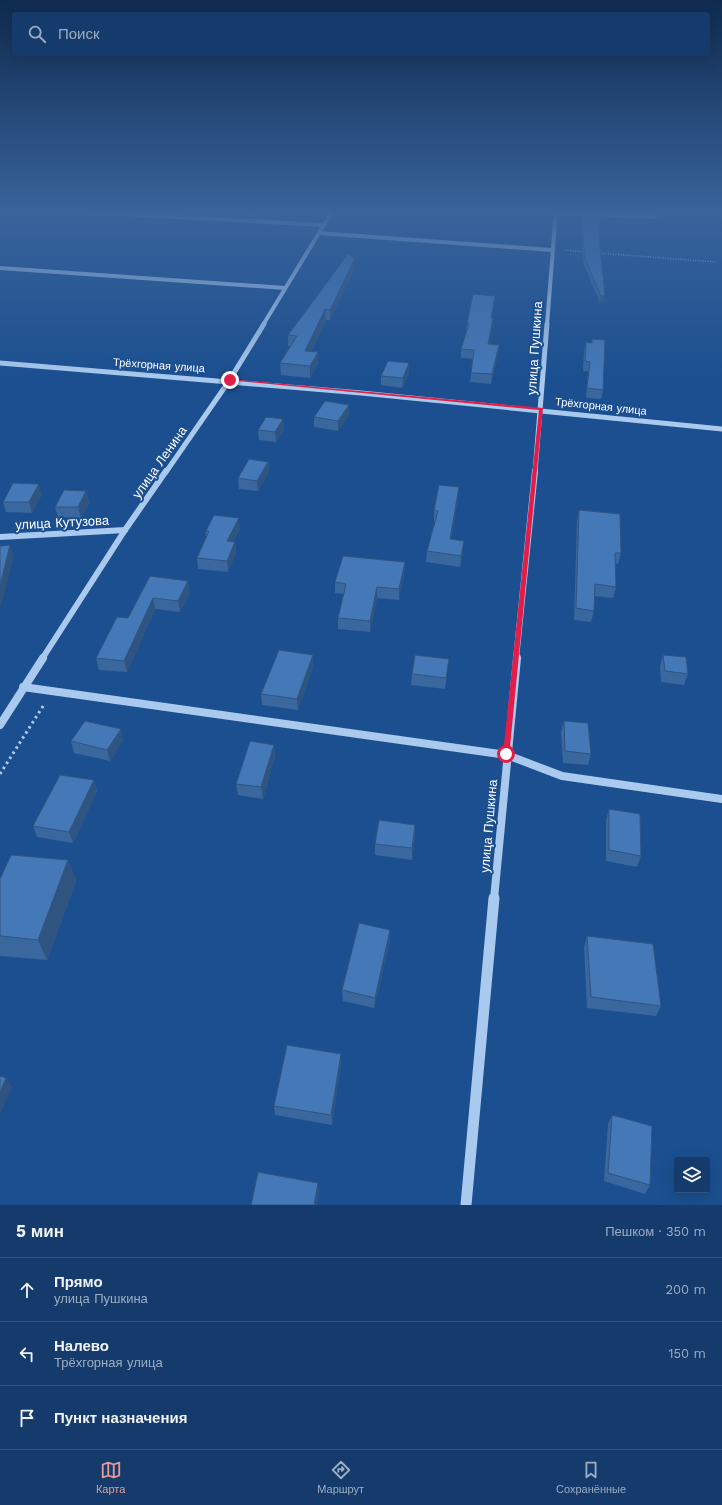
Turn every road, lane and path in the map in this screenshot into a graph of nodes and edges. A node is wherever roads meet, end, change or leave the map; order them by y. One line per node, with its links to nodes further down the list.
1 (298, 266): 4 (street, улица Ленина)
2 (551, 266): 7 (street, улица Пушкина)
3 (0, 268): 4 (street)
4 (285, 288): 6 (street, улица Ленина)
5 (0, 363): 6 (street, Трёхгорная улица)
6 (230, 380): 7 (street, Трёхгорная улица); 9 (street, улица Ленина)
7 (541, 409): 8 (street, Трёхгорная улица); 14 (street, улица Пушкина)
8 (722, 429)
9 (125, 530): 10 (street, улица Кутузова); 11 (street, улица Ленина)
10 (0, 537)
11 (23, 687): 12 (street); 13 (street, улица Ленина)
12 (52, 691): 14 (street); 15 (path)
13 (0, 724)
14 (506, 754): 16 (street); 17 (street, улица Пушкина)
15 (0, 774)
16 (722, 799)
17 (466, 1205)

